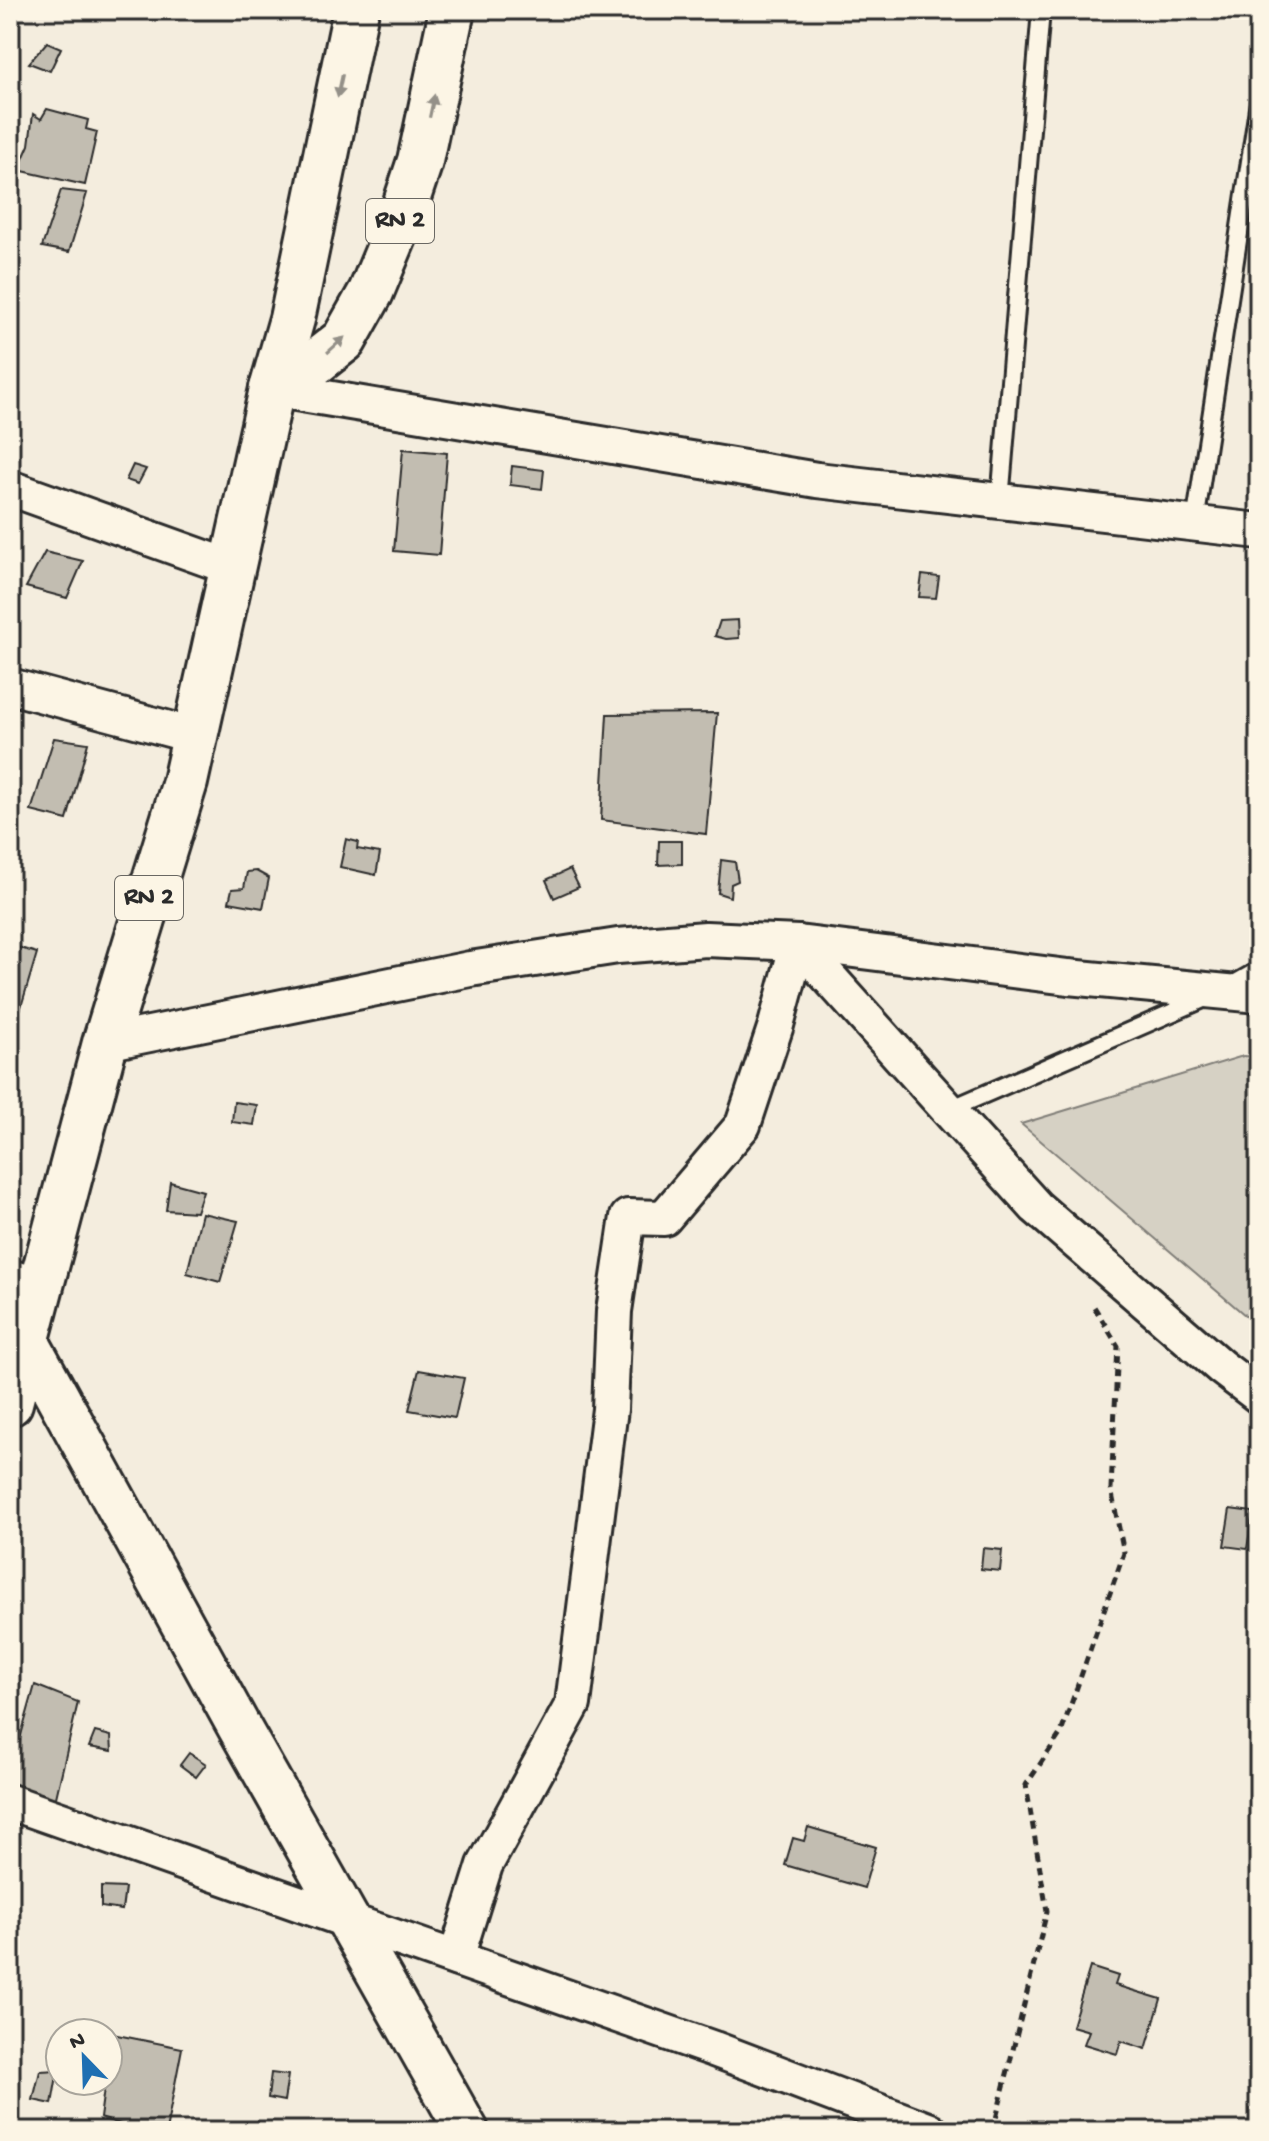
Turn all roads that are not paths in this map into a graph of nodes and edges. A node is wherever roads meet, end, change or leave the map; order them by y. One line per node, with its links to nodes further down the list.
1 (356, 10): 5 (highway, RN 2, one-way to 5)
2 (452, 10): 5 (highway, RN 2, one-way to 2)
3 (1041, 10): 7 (lane)
4 (1259, 102): 8 (lane)
5 (272, 389): 7 (street); 10 (highway, RN 2)
6 (10, 488): 10 (street)
7 (1000, 501): 8 (street)
8 (1195, 523): 9 (street)
9 (1259, 531)
10 (233, 568): 12 (highway, RN 2)
11 (10, 686): 12 (street)
12 (195, 736): 17 (highway, RN 2)
13 (798, 943): 15 (street); 17 (street); 18 (street); 25 (street)
14 (1259, 970): 15 (lane)
15 (1221, 992): 16 (street); 18 (lane)
16 (1259, 995)
17 (105, 1043): 19 (highway, RN 2)
18 (948, 1110): 21 (street)
19 (25, 1282): 20 (highway, RN 2)
20 (27, 1341): 22 (highway, RN 2); 24 (street)
21 (1259, 1396)
22 (10, 1403)
23 (10, 1802): 24 (street)
24 (351, 1922): 25 (street); 26 (street)
25 (456, 1958): 27 (street)
26 (467, 2131)
27 (930, 2131)

